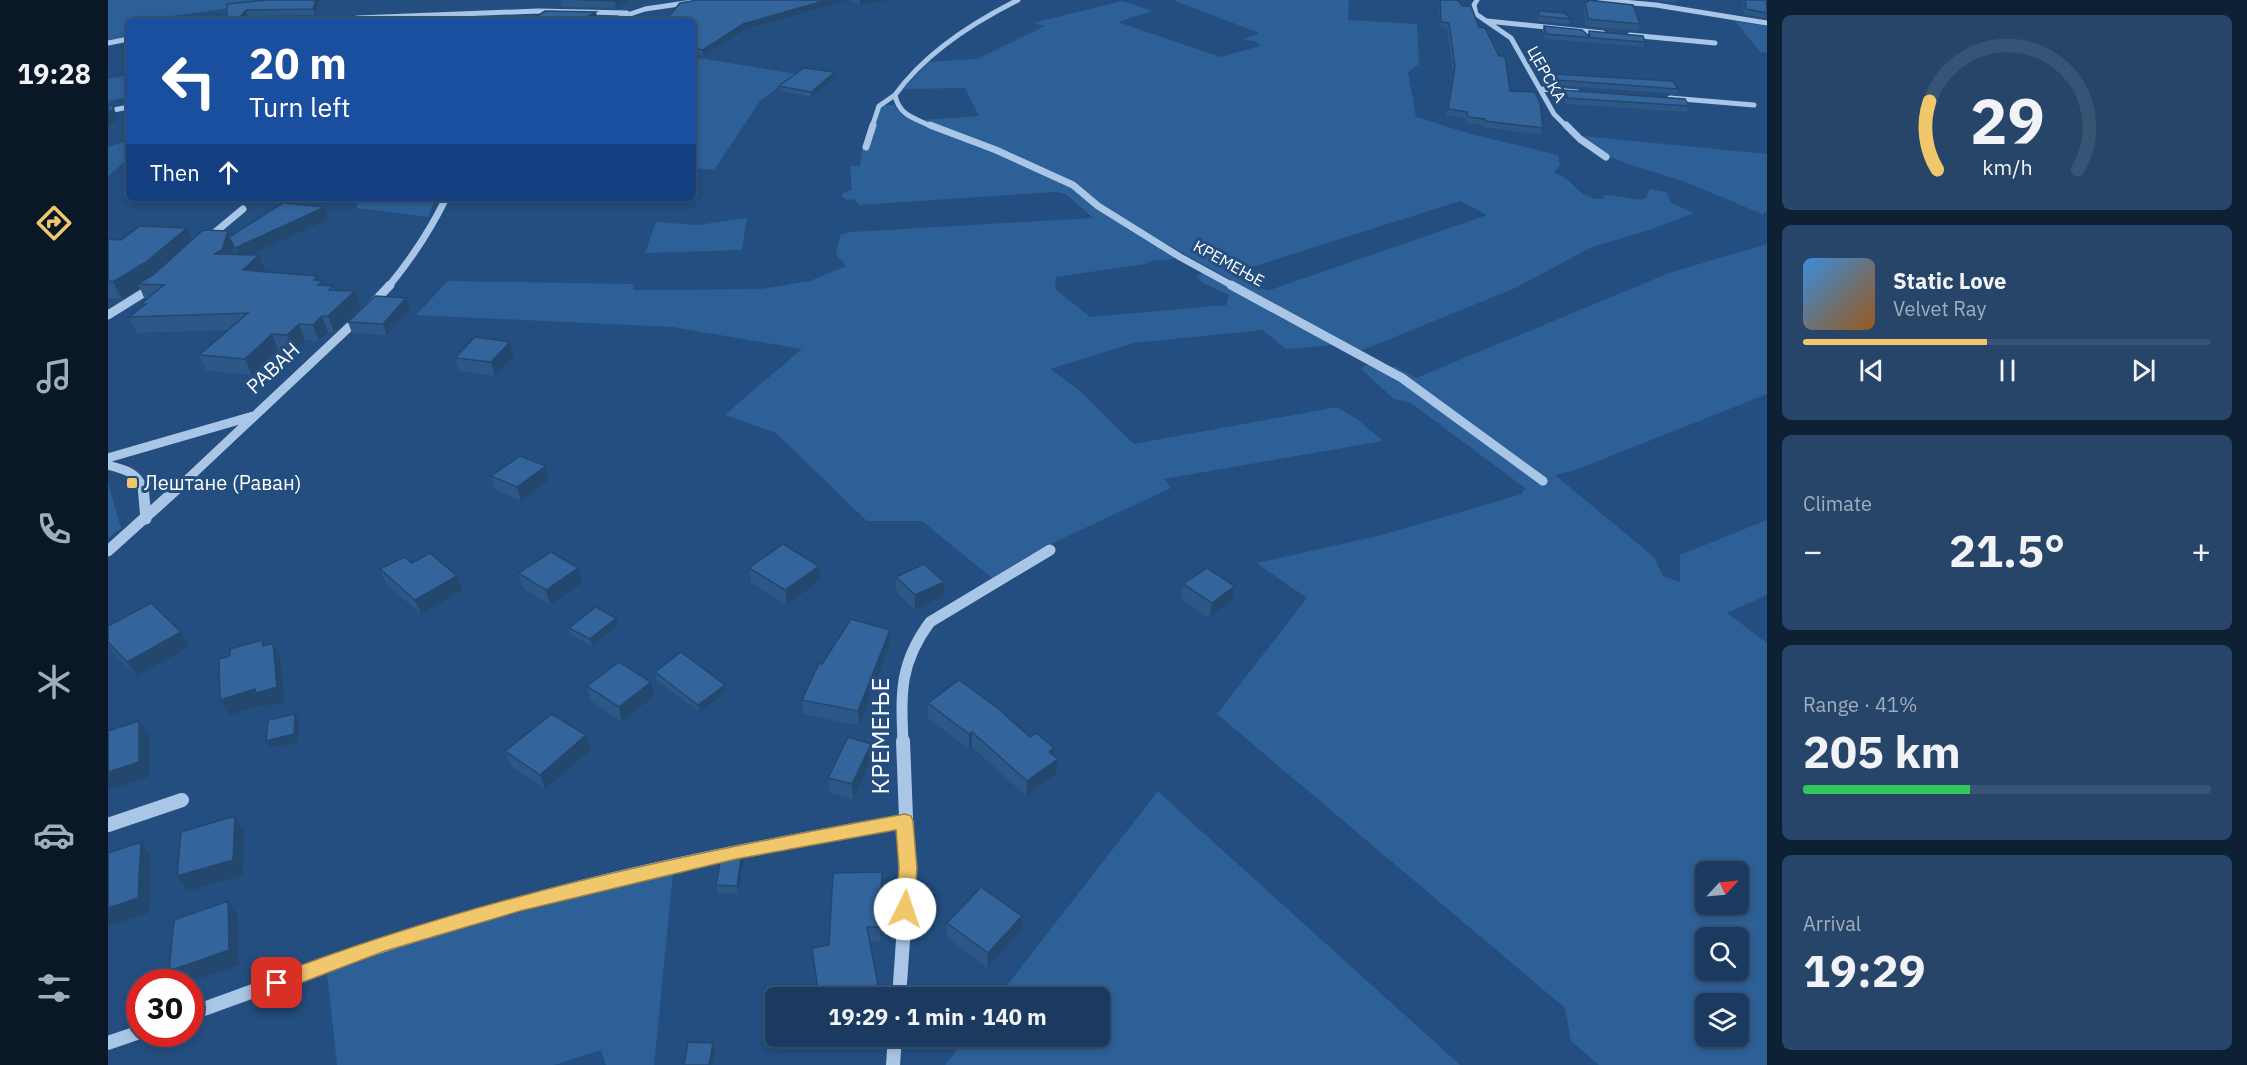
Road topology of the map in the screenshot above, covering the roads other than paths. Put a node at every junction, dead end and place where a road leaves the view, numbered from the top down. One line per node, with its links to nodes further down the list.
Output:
1 (706, 0): 5 (street)
2 (1018, 0): 17 (street)
3 (1477, 0): 8 (street, ЦЕРСКА)
4 (1600, 0): 9 (street)
5 (627, 13): 6 (street); 7 (street)
6 (345, 18)
7 (616, 18)
8 (1487, 21): 10 (street); 15 (street, ЦЕРСКА)
9 (1767, 23)
10 (1612, 33)
11 (1623, 34): 14 (street)
12 (126, 40): 13 (street)
13 (108, 43)
14 (1715, 43)
15 (1541, 90): 16 (street); 23 (street, ЦЕРСКА)
16 (1588, 93)
17 (895, 95): 22 (street); 32 (street, КРЕМЕЊЕ)
18 (1659, 98): 19 (street)
19 (1754, 105)
20 (126, 108): 21 (street)
21 (108, 111)
22 (866, 147)
23 (1606, 157)
24 (444, 201): 29 (street, РАВАН)
25 (243, 208): 26 (street)
26 (202, 245)
27 (162, 280): 28 (street)
28 (108, 315)
29 (253, 416): 30 (street); 33 (street, РАВАН)
30 (108, 458)
31 (108, 465): 33 (street)
32 (1543, 480)
33 (146, 519): 35 (street, РАВАН)
34 (1050, 550): 37 (street, КРЕМЕЊЕ)
35 (108, 551)
36 (182, 800): 38 (street)
37 (905, 821): 39 (street, КРЕМЕЊЕ); 40 (street)
38 (108, 825)
39 (900, 987)
40 (204, 1009)
41 (126, 1037): 42 (street)
42 (108, 1043)
43 (894, 1047): 44 (street)
44 (893, 1065)

